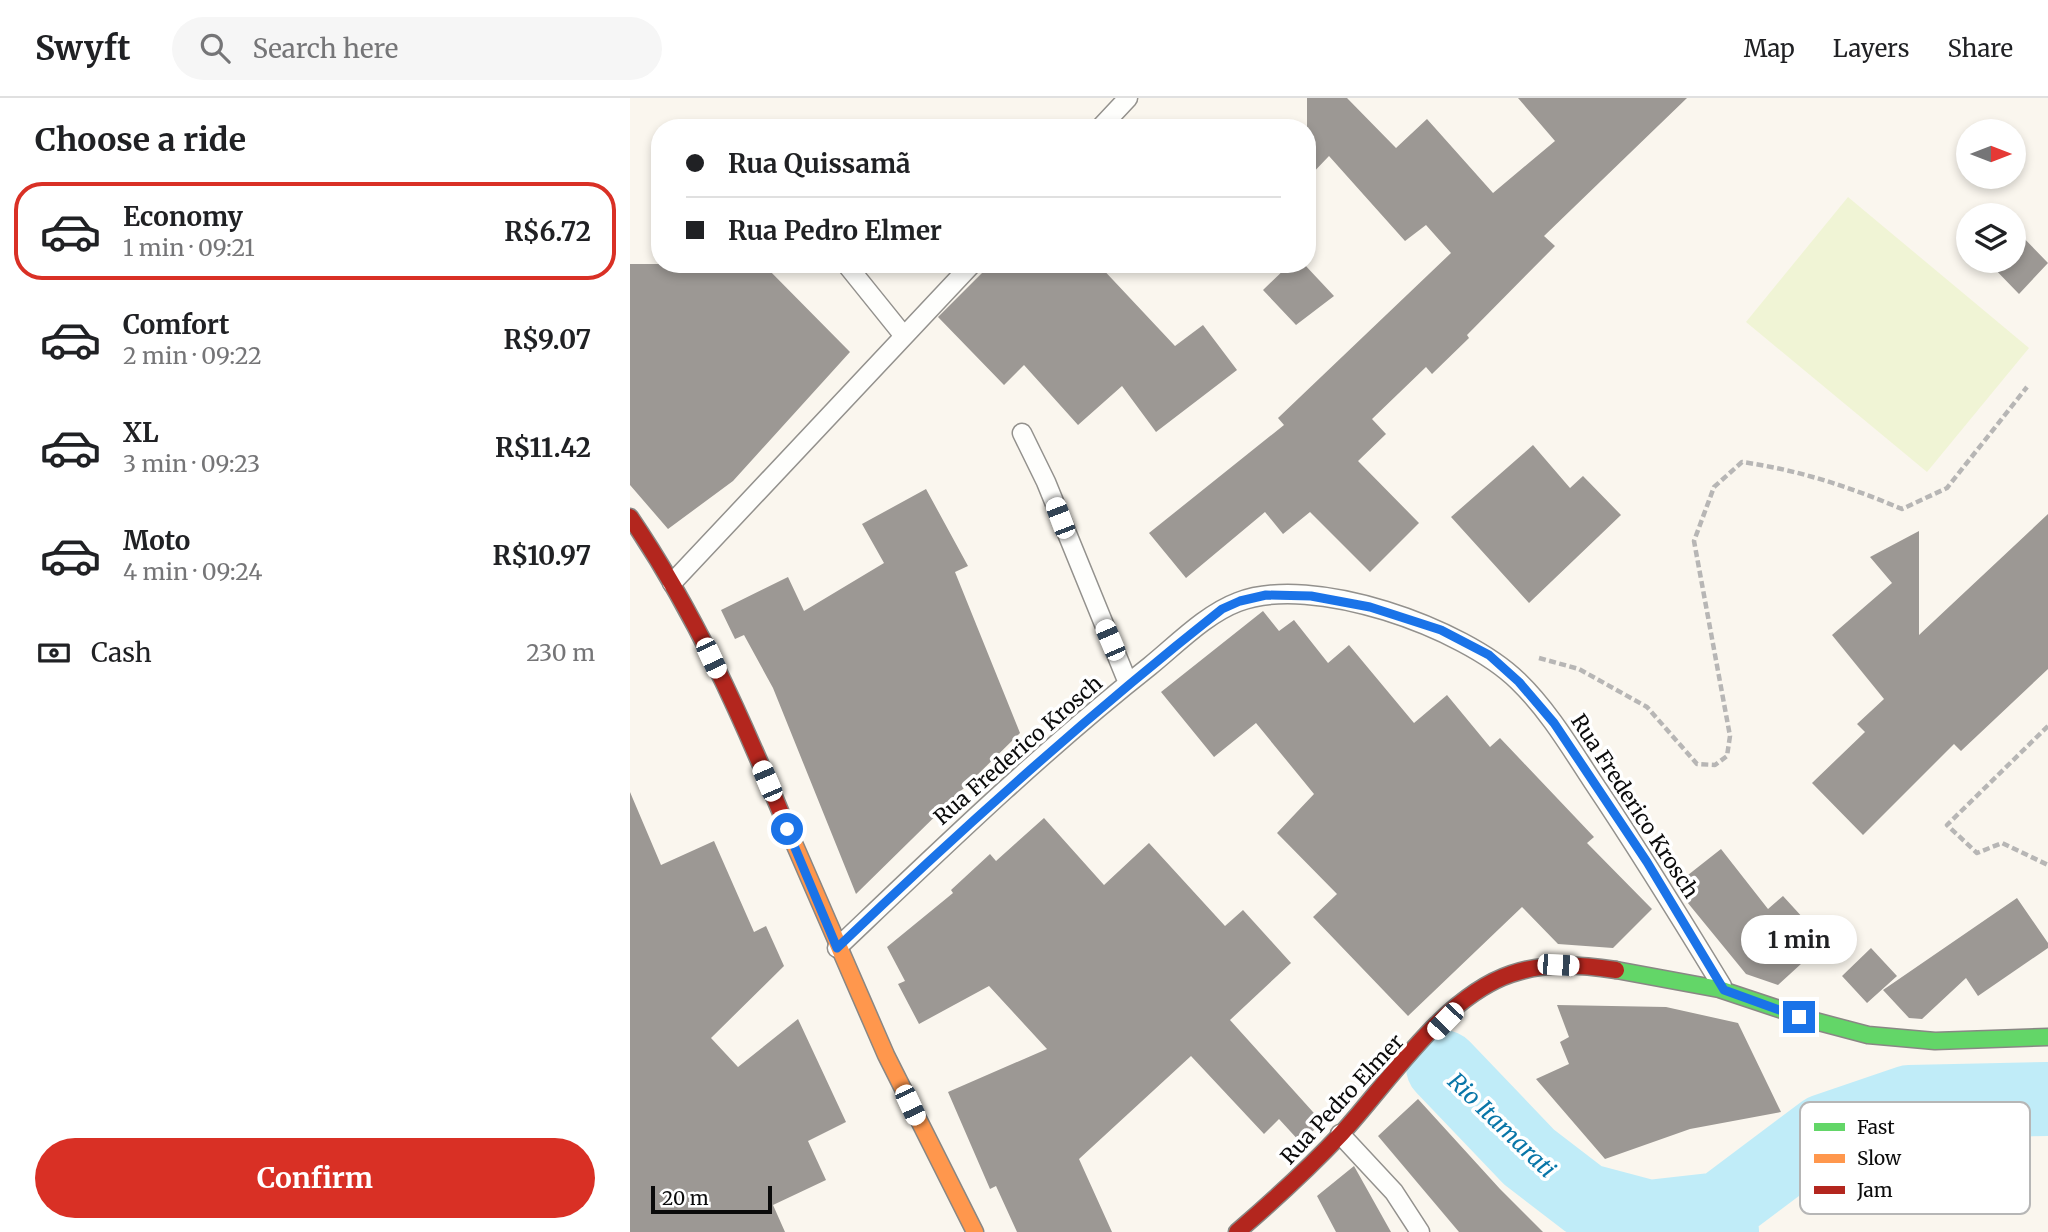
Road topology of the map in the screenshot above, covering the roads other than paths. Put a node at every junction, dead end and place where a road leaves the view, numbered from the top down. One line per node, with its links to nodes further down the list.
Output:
1 (1128, 98): 2 (lane)
2 (1108, 119)
3 (853, 273): 5 (lane)
4 (964, 273): 5 (lane)
5 (904, 336): 8 (lane)
6 (1023, 433): 9 (lane)
7 (630, 517): 8 (street)
8 (672, 583): 10 (street)
9 (1128, 683): 10 (lane, Rua Frederico Krosch); 11 (lane, Rua Frederico Krosch)
10 (837, 948): 14 (street)
11 (1724, 990): 12 (street, Rua Pedro Elmer); 13 (street, Rua Pedro Elmer)
12 (2048, 1037)
13 (1340, 1134): 15 (street, Rua Pedro Elmer); 16 (lane)
14 (975, 1232)
15 (1237, 1232)
16 (1420, 1232)

